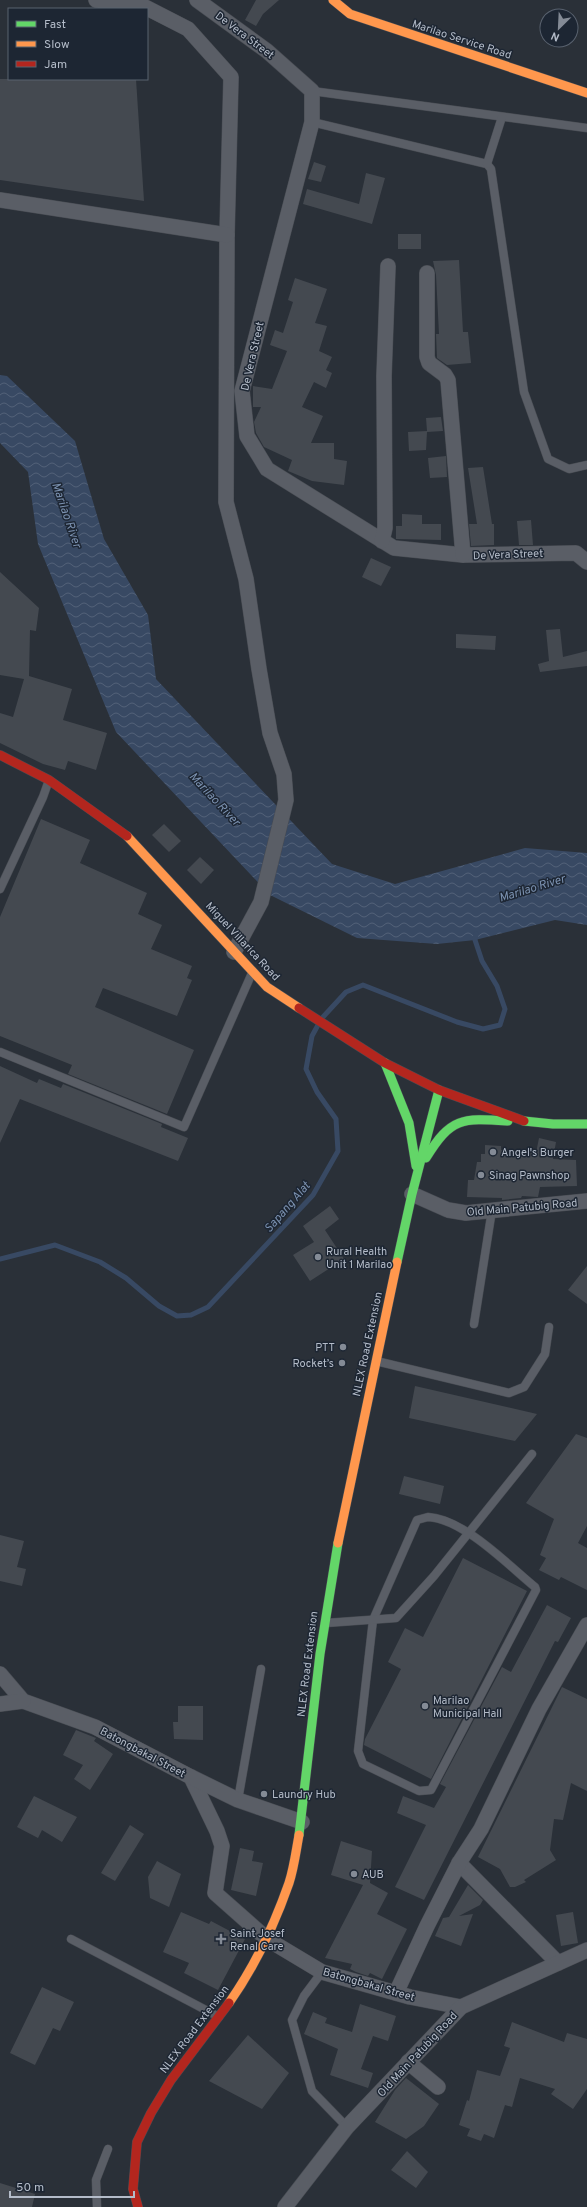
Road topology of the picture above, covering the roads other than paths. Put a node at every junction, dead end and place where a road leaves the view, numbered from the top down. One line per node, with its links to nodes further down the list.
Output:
1 (96, 0): 4 (street)
2 (197, 0): 6 (street, De Vera Street)
3 (333, 0): 7 (main road, Marilao Service Road)
4 (147, 8)
5 (148, 9): 13 (street)
6 (312, 91): 8 (lane); 9 (street, De Vera Street)
7 (587, 93)
8 (502, 117): 10 (lane); 11 (lane)
9 (312, 122): 11 (lane); 17 (street, De Vera Street)
10 (587, 128)
11 (487, 164): 16 (lane)
12 (0, 200): 13 (street)
13 (227, 235): 23 (street)
14 (388, 266): 17 (street)
15 (428, 273): 18 (street)
16 (587, 465)
17 (382, 541): 18 (street, De Vera Street)
18 (463, 555): 19 (street, De Vera Street)
19 (587, 562)
20 (0, 754): 21 (main road, Miguel Villarica Road)
21 (49, 780): 22 (lane); 23 (main road, Miguel Villarica Road)
22 (0, 889)
23 (234, 952): 24 (main road, Miguel Villarica Road)
24 (253, 972): 25 (lane); 26 (main road, Miguel Villarica Road)
25 (0, 1052)
26 (385, 1063): 27 (main road, Miguel Villarica Road); 30 (main road)
27 (439, 1090): 28 (main road, Miguel Villarica Road); 30 (main road, NLEX Road Extension)
28 (524, 1121): 29 (main road, Miguel Villarica Road); 30 (main road)
29 (587, 1124)
30 (416, 1176): 31 (main road, NLEX Road Extension)
31 (412, 1194): 33 (street, Old Main Patubig Road); 36 (main road, NLEX Road Extension)
32 (587, 1201): 33 (street, Old Main Patubig Road)
33 (492, 1210): 34 (lane)
34 (474, 1324)
35 (549, 1327): 36 (lane)
36 (375, 1361): 40 (main road, NLEX Road Extension)
37 (532, 1454): 38 (lane)
38 (468, 1533): 39 (lane); 39 (lane); 39 (lane)
39 (373, 1620): 40 (lane)
40 (324, 1623): 48 (main road, NLEX Road Extension)
41 (587, 1625): 49 (street)
42 (261, 1669): 47 (lane)
43 (0, 1674): 44 (street, Batongbakal Street)
44 (23, 1701): 45 (street); 46 (street, Batongbakal Street)
45 (0, 1704)
46 (191, 1777): 47 (street); 51 (street, Batongbakal Street)
47 (238, 1800): 48 (street)
48 (302, 1822): 51 (main road, NLEX Road Extension)
49 (459, 1863): 53 (street); 55 (street)
50 (71, 1939): 57 (lane)
51 (267, 1939): 54 (street, Batongbakal Street); 57 (main road, NLEX Road Extension)
52 (587, 1950): 53 (street, Old Main Patubig Road)
53 (558, 1963): 56 (street, Old Main Patubig Road)
54 (322, 1972): 55 (street, Batongbakal Street); 60 (lane)
55 (396, 1993): 56 (street, Batongbakal Street)
56 (461, 2007): 58 (street, Old Main Patubig Road)
57 (219, 2017): 63 (main road, NLEX Road Extension)
58 (408, 2062): 59 (street); 60 (street, Old Main Patubig Road)
59 (438, 2087)
60 (347, 2127): 64 (street, Old Main Patubig Road)
61 (108, 2149): 62 (lane)
62 (97, 2207)
63 (138, 2207)
64 (285, 2207)

